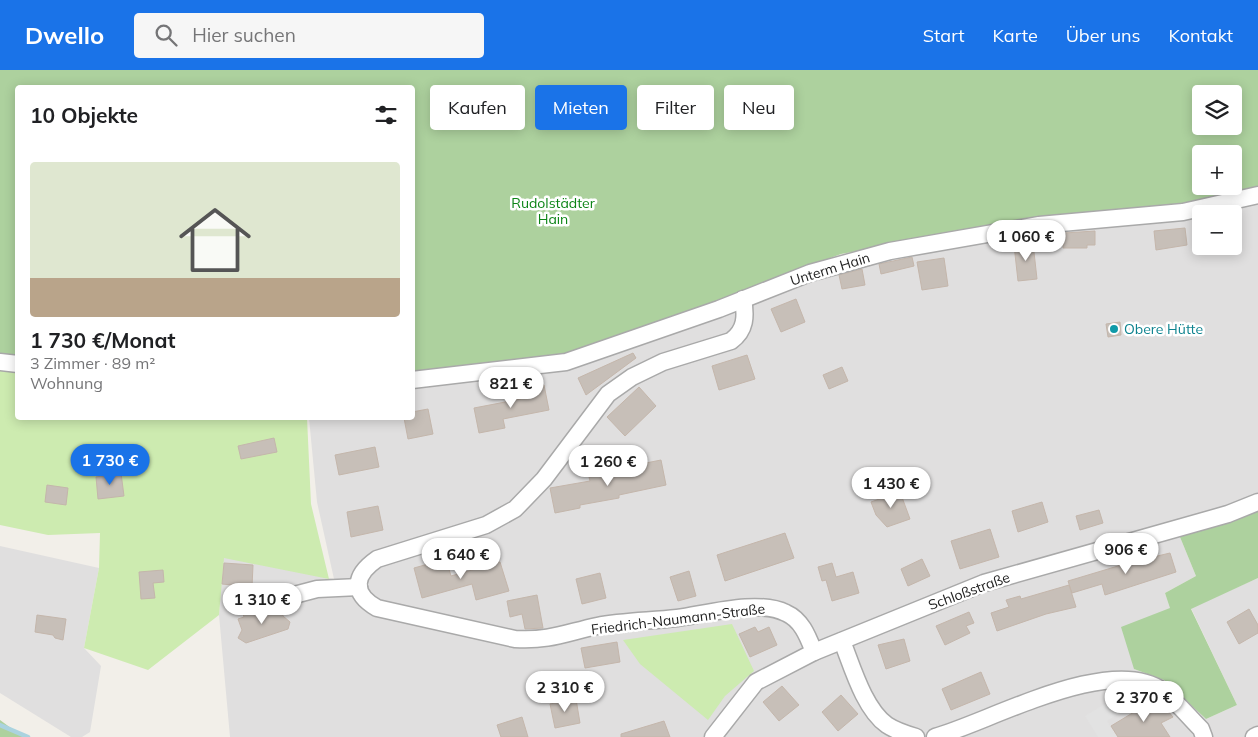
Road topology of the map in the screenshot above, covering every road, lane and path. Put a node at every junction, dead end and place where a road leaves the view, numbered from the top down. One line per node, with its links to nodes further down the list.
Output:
1 (1258, 195): 2 (street, Unterm Hain)
2 (744, 299): 5 (street, Unterm Hain); 7 (street)
3 (0, 362): 4 (street)
4 (15, 364)
5 (415, 380)
6 (1258, 502): 9 (street, Schloßstraße)
7 (359, 587): 8 (street); 10 (street, Friedrich-Naumann-Straße)
8 (260, 604)
9 (842, 641): 10 (street, Schloßstraße); 13 (street)
10 (814, 652): 12 (street, Schloßstraße)
11 (1258, 735): 16 (street)
12 (713, 737)
13 (916, 737)
14 (935, 737): 15 (street)
15 (1204, 737)
16 (1254, 737)

